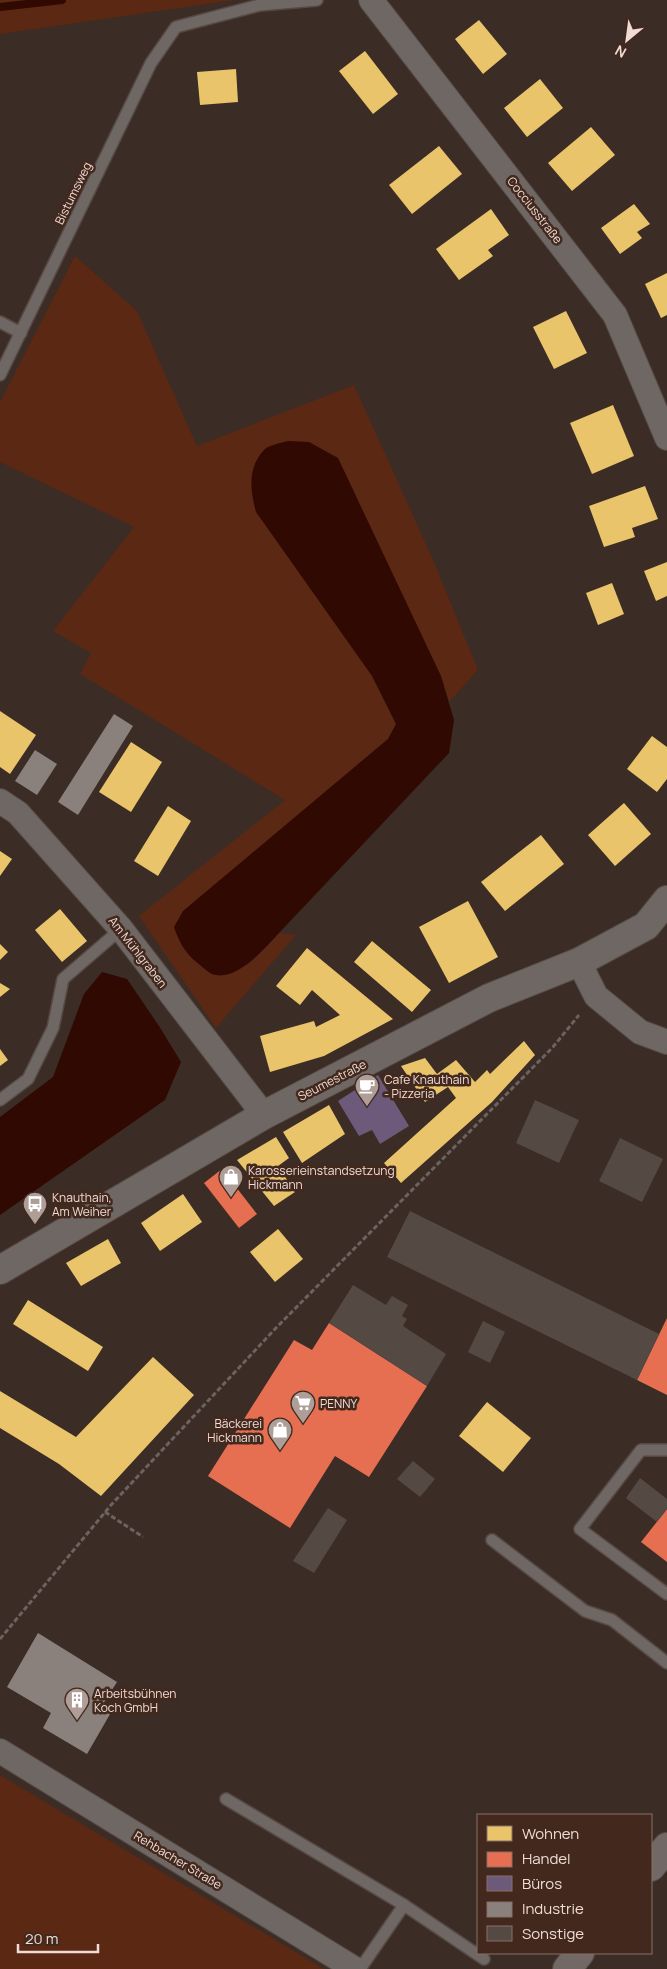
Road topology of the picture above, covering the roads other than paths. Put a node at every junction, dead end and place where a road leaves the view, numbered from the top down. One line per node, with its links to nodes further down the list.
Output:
1 (317, 0): 4 (lane, Bistumsweg)
2 (371, 0): 6 (street, Cocciusstraße)
3 (0, 322): 4 (lane)
4 (21, 333): 5 (lane, Bistumsweg)
5 (0, 375)
6 (667, 438)
7 (0, 801): 9 (street, Am Mühlgraben)
8 (667, 900): 10 (street, Seumestraße)
9 (121, 929): 12 (lane); 13 (street, Am Mühlgraben)
10 (580, 962): 11 (street); 13 (street, Seumestraße)
11 (667, 1042)
12 (0, 1100)
13 (264, 1115): 14 (street, Seumestraße)
14 (0, 1270)
15 (667, 1450): 17 (lane)
16 (492, 1540): 18 (lane)
17 (667, 1594)
18 (667, 1663)
19 (0, 1751): 26 (street, Rehbacher Straße)
20 (226, 1800): 23 (lane)
21 (667, 1847): 22 (main road)
22 (652, 1866)
23 (404, 1905): 25 (lane); 27 (lane)
24 (579, 1954): 28 (main road)
25 (484, 1959)
26 (355, 1969)
27 (360, 1969)
28 (567, 1969)

